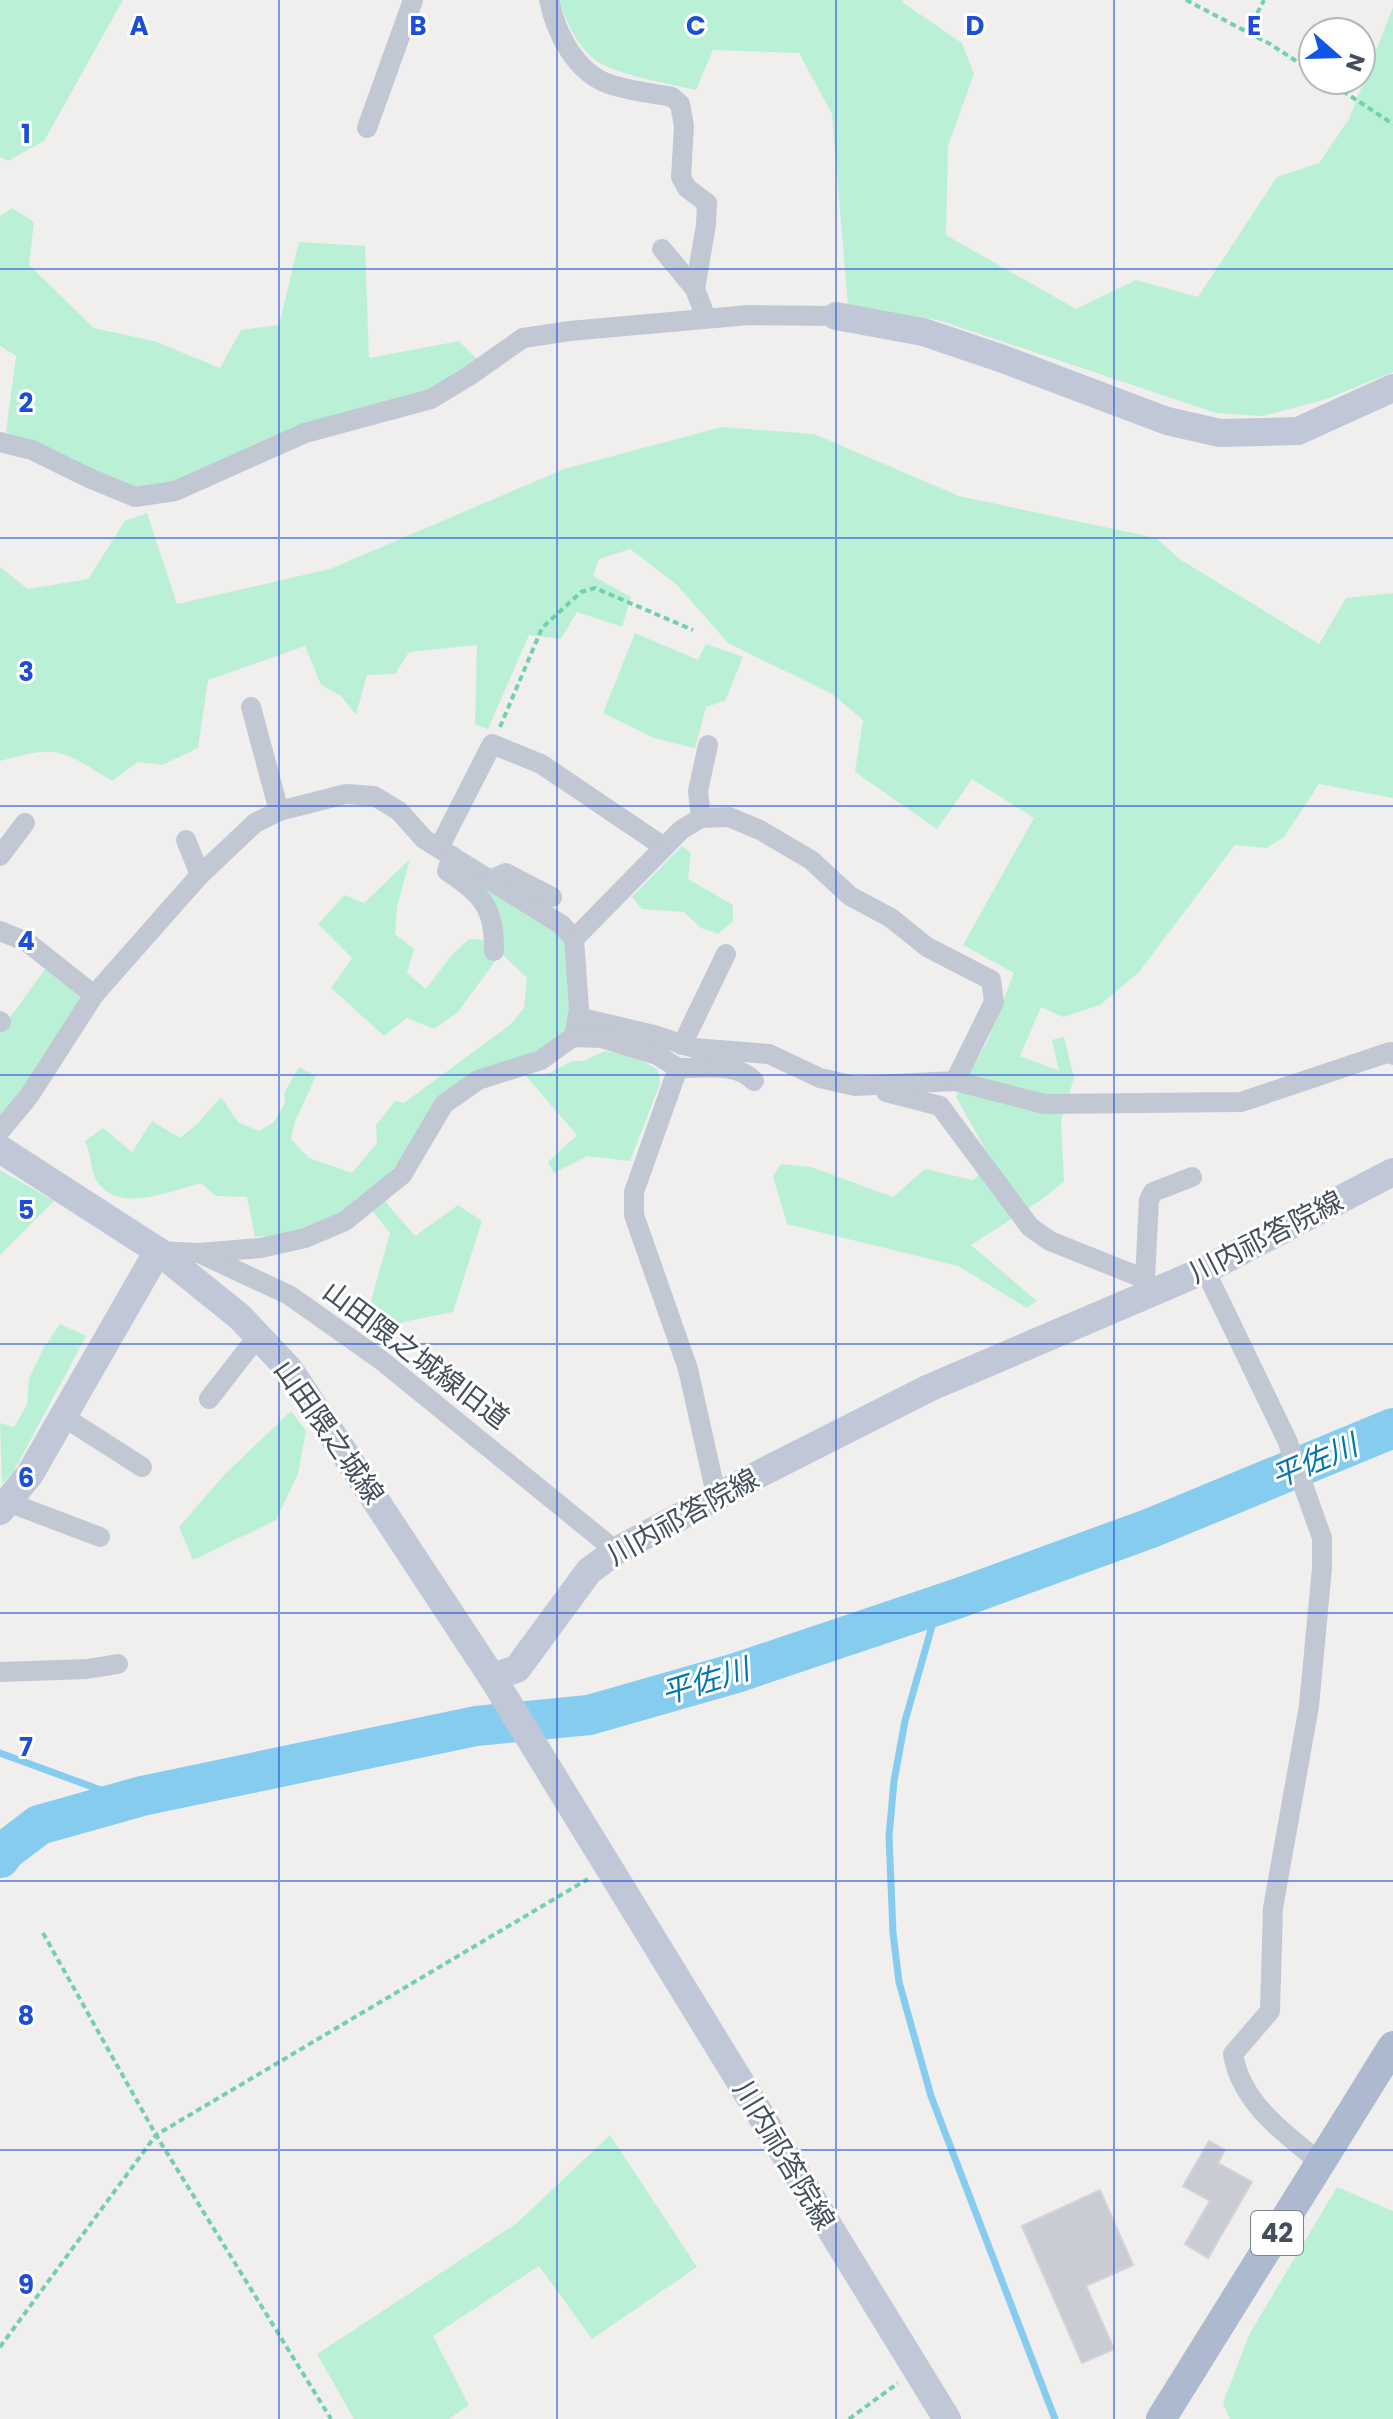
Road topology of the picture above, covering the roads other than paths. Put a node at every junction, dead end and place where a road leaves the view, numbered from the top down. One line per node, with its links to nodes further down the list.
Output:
1 (413, 0): 3 (street)
2 (549, 0): 5 (street)
3 (367, 128)
4 (662, 249): 5 (street)
5 (695, 289): 7 (street)
6 (836, 316): 7 (street); 8 (main road)
7 (706, 318): 9 (street)
8 (1393, 388)
9 (0, 442)
10 (251, 707): 12 (street)
11 (708, 745): 13 (street)
12 (279, 811): 17 (street); 19 (street)
13 (701, 818): 16 (street); 32 (street)
14 (25, 823): 18 (street)
15 (186, 840): 19 (street)
16 (664, 847): 17 (street); 23 (street)
17 (446, 852): 20 (street); 24 (street)
18 (0, 856)
19 (200, 875): 26 (street)
20 (490, 880): 21 (street); 23 (street)
21 (552, 897)
22 (0, 931): 26 (street)
23 (574, 939): 27 (street)
24 (494, 951)
25 (726, 954): 28 (street)
26 (94, 995): 34 (street)
27 (575, 1027): 28 (street); 30 (street); 39 (street)
28 (682, 1045): 33 (street)
29 (1393, 1055): 32 (street)
30 (678, 1068): 31 (street); 46 (street)
31 (754, 1081)
32 (955, 1081): 33 (street)
33 (855, 1086): 41 (street)
34 (0, 1131)
35 (0, 1149): 38 (main road, 山田隈之城線)
36 (1393, 1172): 40 (main road, 川内祁答院線)
37 (1192, 1177): 41 (street)
38 (158, 1251): 39 (street, 山田隈之城線旧道); 42 (main road, 山田隈之城線); 44 (main road)
39 (199, 1253): 49 (street, 山田隈之城線旧道)
40 (1205, 1270): 41 (main road, 川内祁答院線); 54 (street)
41 (1149, 1285): 46 (main road, 川内祁答院線)
42 (258, 1336): 43 (street); 52 (main road, 山田隈之城線)
43 (209, 1399)
44 (64, 1417): 45 (street); 47 (main road)
45 (142, 1467)
46 (717, 1499): 49 (main road, 川内祁答院線)
47 (4, 1507): 48 (street)
48 (100, 1537)
49 (616, 1551): 52 (main road, 川内祁答院線)
50 (118, 1664): 51 (street)
51 (0, 1672)
52 (499, 1689): 55 (main road, 川内祁答院線)
53 (1393, 2046): 54 (main road, 42)
54 (1321, 2163): 56 (main road, 42)
55 (947, 2419)
56 (1161, 2419)

